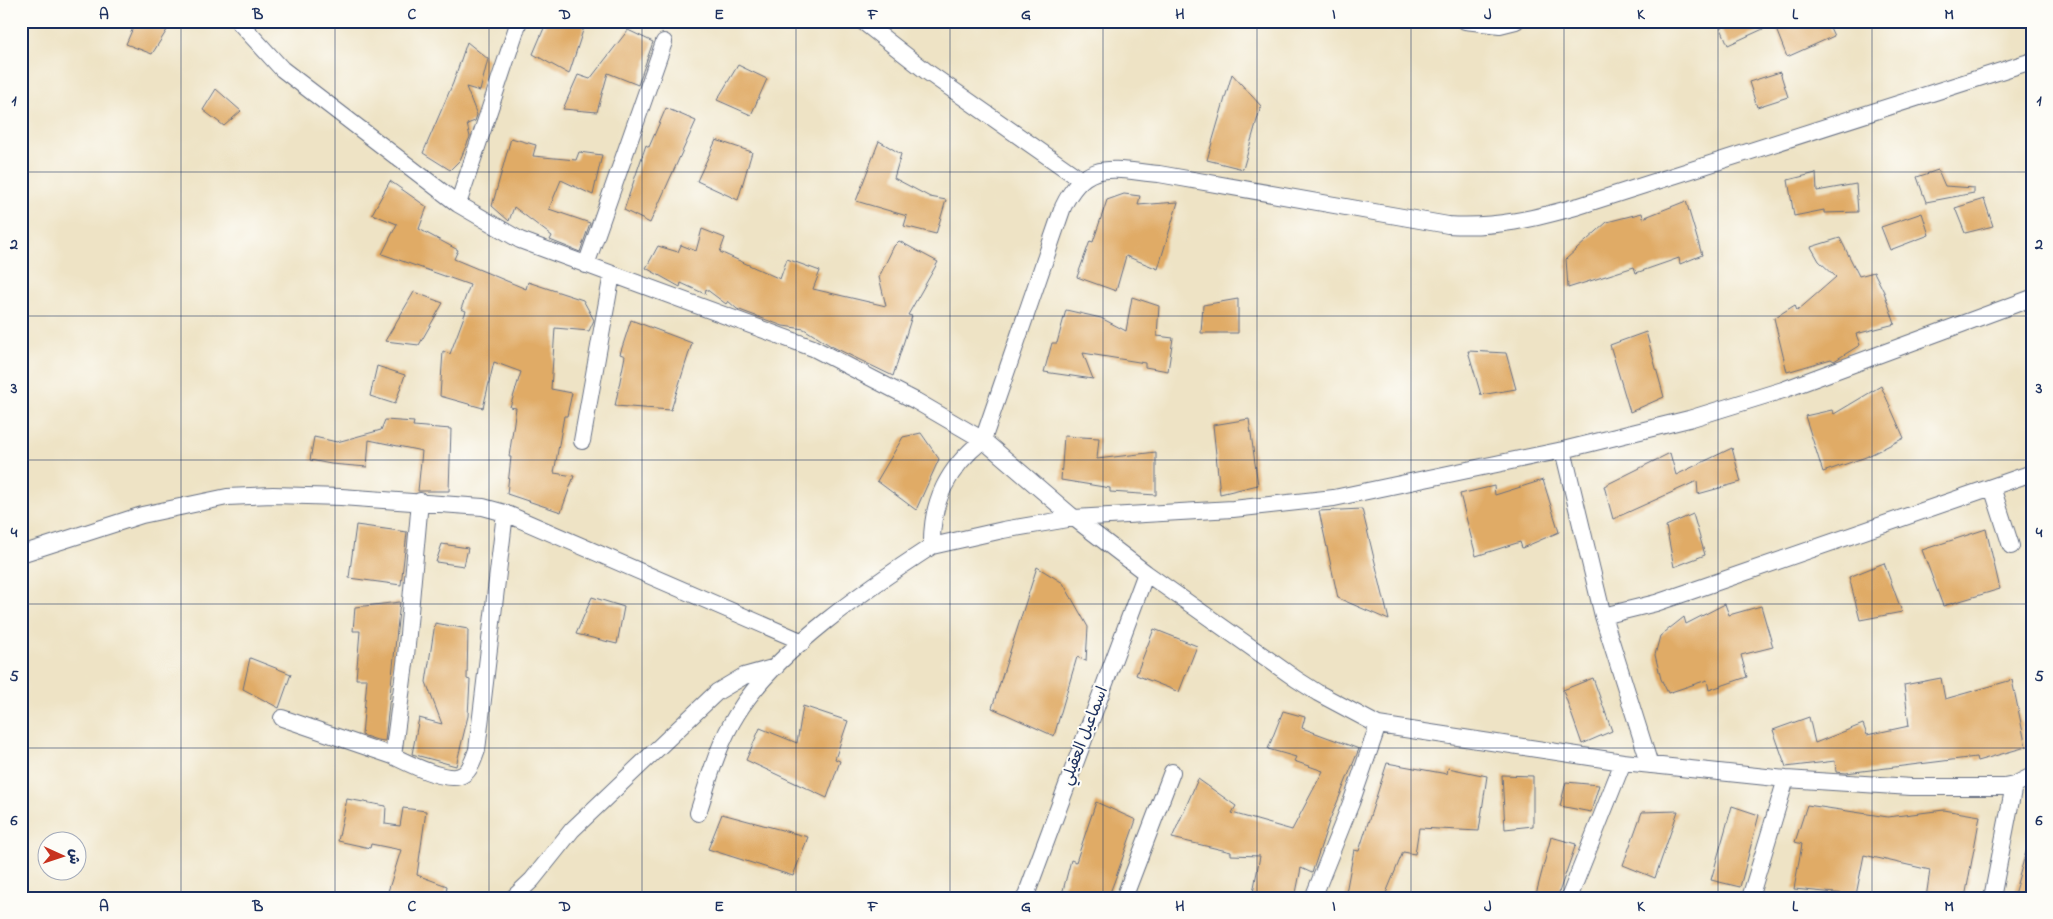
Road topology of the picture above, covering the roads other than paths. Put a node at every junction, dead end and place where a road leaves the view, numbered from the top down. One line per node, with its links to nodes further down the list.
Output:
1 (238, 21): 9 (street)
2 (519, 21): 9 (street)
3 (862, 21): 8 (street)
4 (1464, 21): 5 (street)
5 (1516, 21)
6 (664, 42): 10 (street)
7 (2032, 60): 8 (street)
8 (1080, 179): 14 (street)
9 (458, 204): 10 (street)
10 (586, 265): 11 (street)
11 (612, 274): 13 (street); 14 (street)
12 (2032, 298): 15 (street)
13 (582, 440)
14 (983, 440): 20 (street); 21 (street)
15 (1563, 450): 20 (street); 25 (street)
16 (2032, 472): 17 (street)
17 (1992, 487): 22 (street); 25 (street)
18 (420, 501): 19 (street); 23 (street); 30 (street)
19 (505, 513): 26 (street); 30 (street)
20 (1074, 518): 21 (street); 24 (street)
21 (932, 546): 26 (street)
22 (2011, 546)
23 (21, 554)
24 (1146, 573): 29 (street); 39 (street, اسماعيل العقيلي)
25 (1603, 616): 32 (street)
26 (802, 642): 27 (street)
27 (776, 668): 37 (street); 38 (street)
28 (282, 718): 30 (street)
29 (1378, 726): 31 (street); 41 (street)
30 (393, 756)
31 (1623, 762): 32 (street); 42 (street)
32 (1650, 765): 35 (street)
33 (1172, 772): 40 (street)
34 (2032, 776): 36 (street)
35 (1786, 780): 36 (street); 43 (street)
36 (2014, 785): 44 (street)
37 (698, 813)
38 (513, 898)
39 (1025, 898)
40 (1124, 898)
41 (1313, 898)
42 (1569, 898)
43 (1750, 898)
44 (1992, 898)

